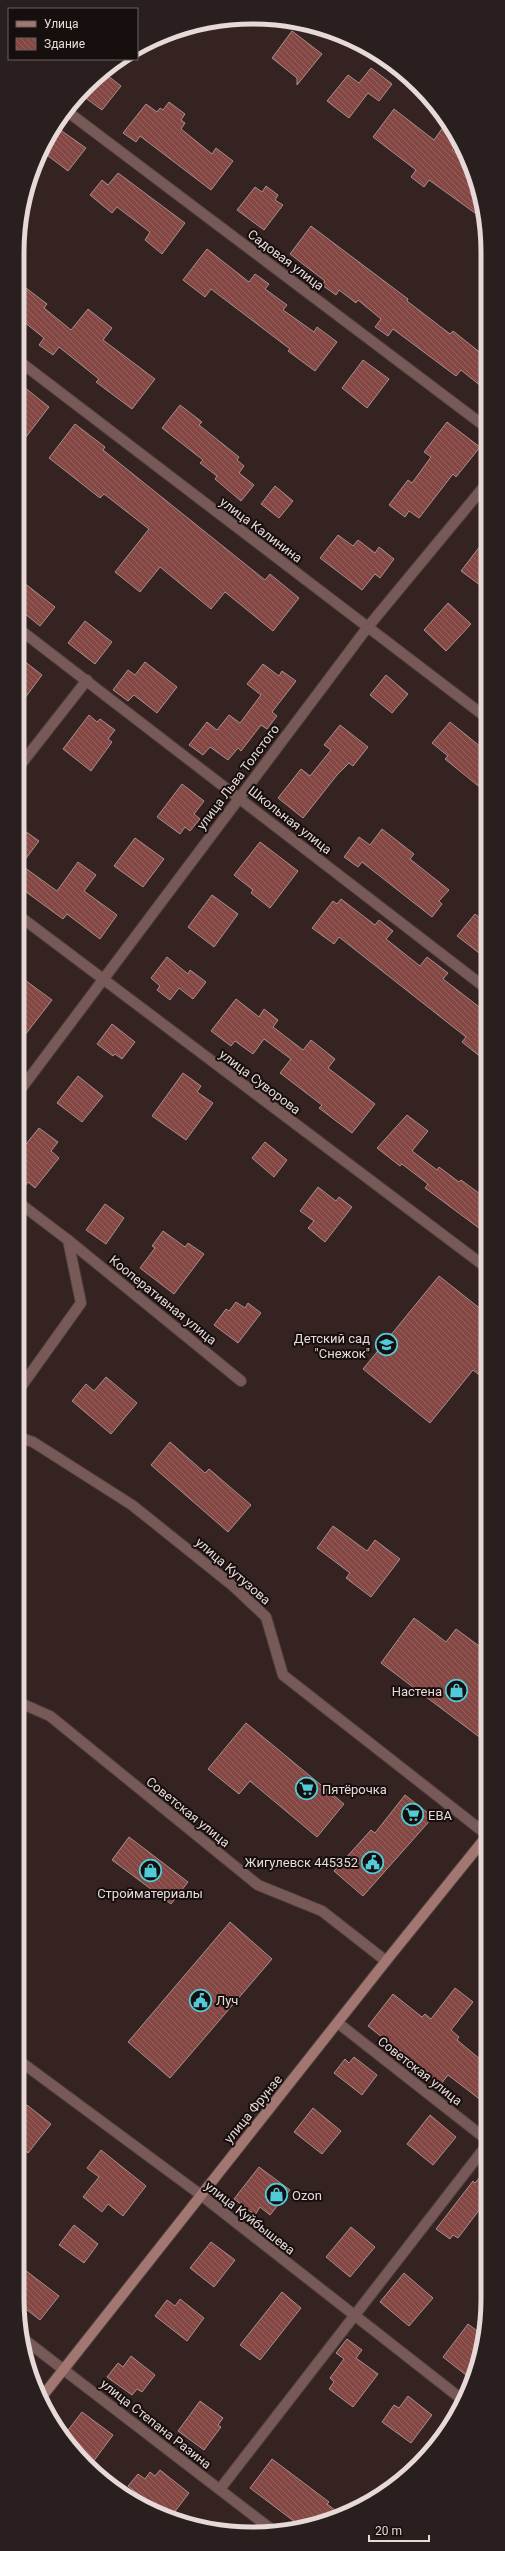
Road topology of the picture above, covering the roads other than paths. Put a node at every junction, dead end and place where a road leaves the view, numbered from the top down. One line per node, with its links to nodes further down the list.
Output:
1 (70, 114): 3 (street, Садовая улица)
2 (24, 365): 5 (street, улица Калинина)
3 (481, 423)
4 (481, 490): 5 (street, улица Льва Толстого)
5 (367, 628): 8 (street, улица Калинина); 10 (street, улица Льва Толстого)
6 (24, 633): 7 (street, Школьная улица)
7 (87, 680): 9 (street); 10 (street, Школьная улица)
8 (481, 714)
9 (24, 760)
10 (239, 797): 12 (street, улица Льва Толстого); 13 (street, Школьная улица)
11 (24, 920): 12 (street, улица Суворова)
12 (103, 980): 14 (street, улица Льва Толстого); 17 (street, улица Суворова)
13 (481, 984)
14 (24, 1085)
15 (24, 1207): 16 (street, Кооперативная улица)
16 (68, 1240): 18 (street, Кооперативная улица); 19 (street)
17 (481, 1264)
18 (241, 1381)
19 (24, 1383)
20 (24, 1439): 22 (street, улица Кутузова)
21 (24, 1705): 24 (street, Советская улица)
22 (481, 1830)
23 (481, 1844): 24 (street, улица Фрунзе)
24 (386, 1961): 25 (street, улица Фрунзе)
25 (338, 2023): 27 (street, Советская улица); 29 (street, улица Фрунзе)
26 (24, 2064): 29 (street, улица Куйбышева)
27 (481, 2135)
28 (481, 2152): 30 (street)
29 (201, 2195): 30 (street, улица Куйбышева); 32 (street, улица Фрунзе)
30 (354, 2315): 34 (street, улица Куйбышева); 35 (street)
31 (28, 2342): 32 (street, улица Степана Разина)
32 (64, 2369): 33 (street, улица Фрунзе); 35 (street, улица Степана Разина)
33 (45, 2393)
34 (459, 2397)
35 (220, 2489): 36 (street, улица Степана Разина)
36 (268, 2527)

